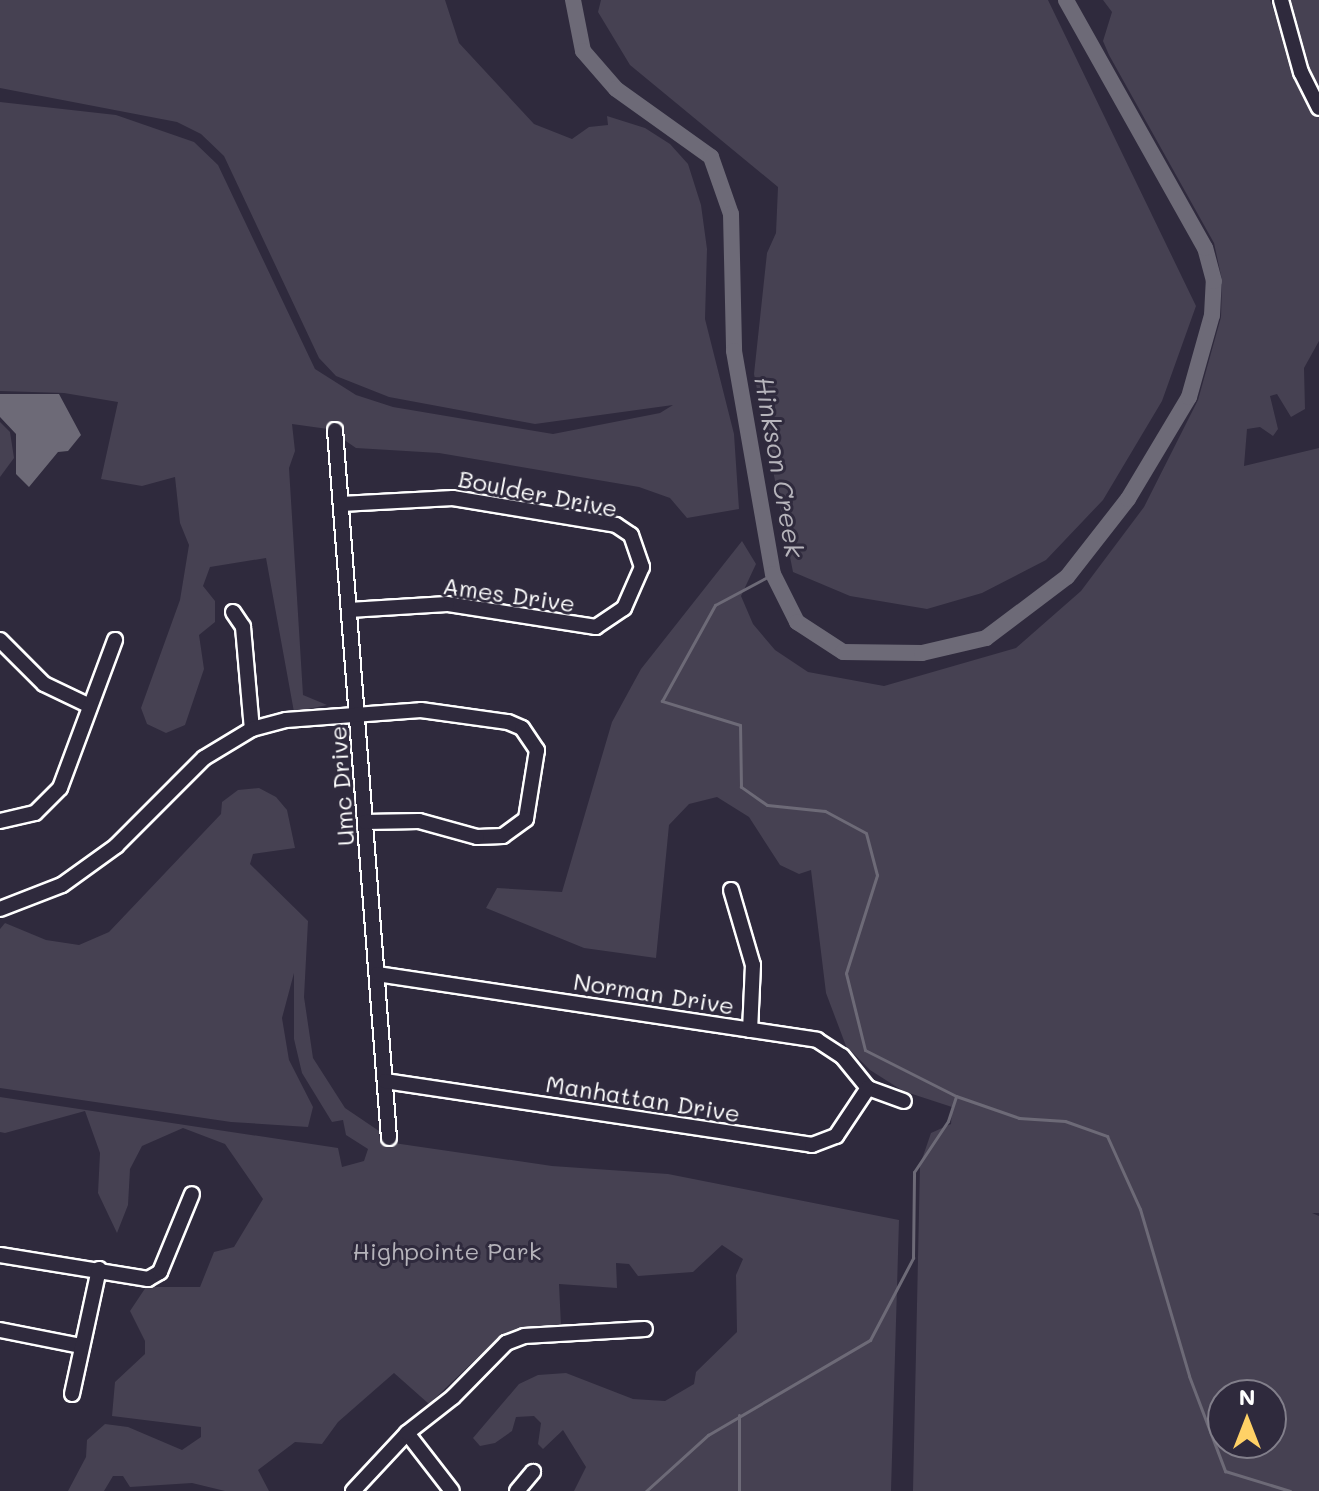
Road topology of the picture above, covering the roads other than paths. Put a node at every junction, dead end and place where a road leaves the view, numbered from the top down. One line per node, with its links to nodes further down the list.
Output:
1 (1281, 0): 2 (street)
2 (1319, 108)
3 (335, 430): 4 (street, Umc Drive)
4 (341, 504): 5 (street, Boulder Drive); 6 (street, Umc Drive)
5 (640, 580): 6 (street, Ames Drive)
6 (349, 610): 11 (street, Umc Drive)
7 (233, 612): 12 (street)
8 (0, 640): 10 (street)
9 (115, 640): 10 (street)
10 (90, 706): 13 (street)
11 (358, 715): 12 (street); 14 (street, Umc Drive); 14 (street)
12 (252, 729): 16 (street)
13 (0, 821)
14 (365, 822): 17 (street, Umc Drive)
15 (731, 890): 18 (street)
16 (0, 909)
17 (377, 974): 18 (street, Norman Drive); 19 (street, Umc Drive)
18 (750, 1030): 20 (street, Norman Drive)
19 (385, 1081): 20 (street, Manhattan Drive); 22 (street, Umc Drive)
20 (868, 1088): 21 (street, Norman Drive)
21 (904, 1101)
22 (389, 1138)
23 (192, 1194): 25 (street)
24 (0, 1255): 25 (street)
25 (99, 1269): 28 (street)
26 (645, 1329): 30 (street)
27 (0, 1330): 28 (street)
28 (81, 1346): 29 (street)
29 (72, 1394)
30 (407, 1433): 32 (street); 33 (street)
31 (533, 1472): 34 (street)
32 (353, 1491)
33 (452, 1491)
34 (517, 1491)

